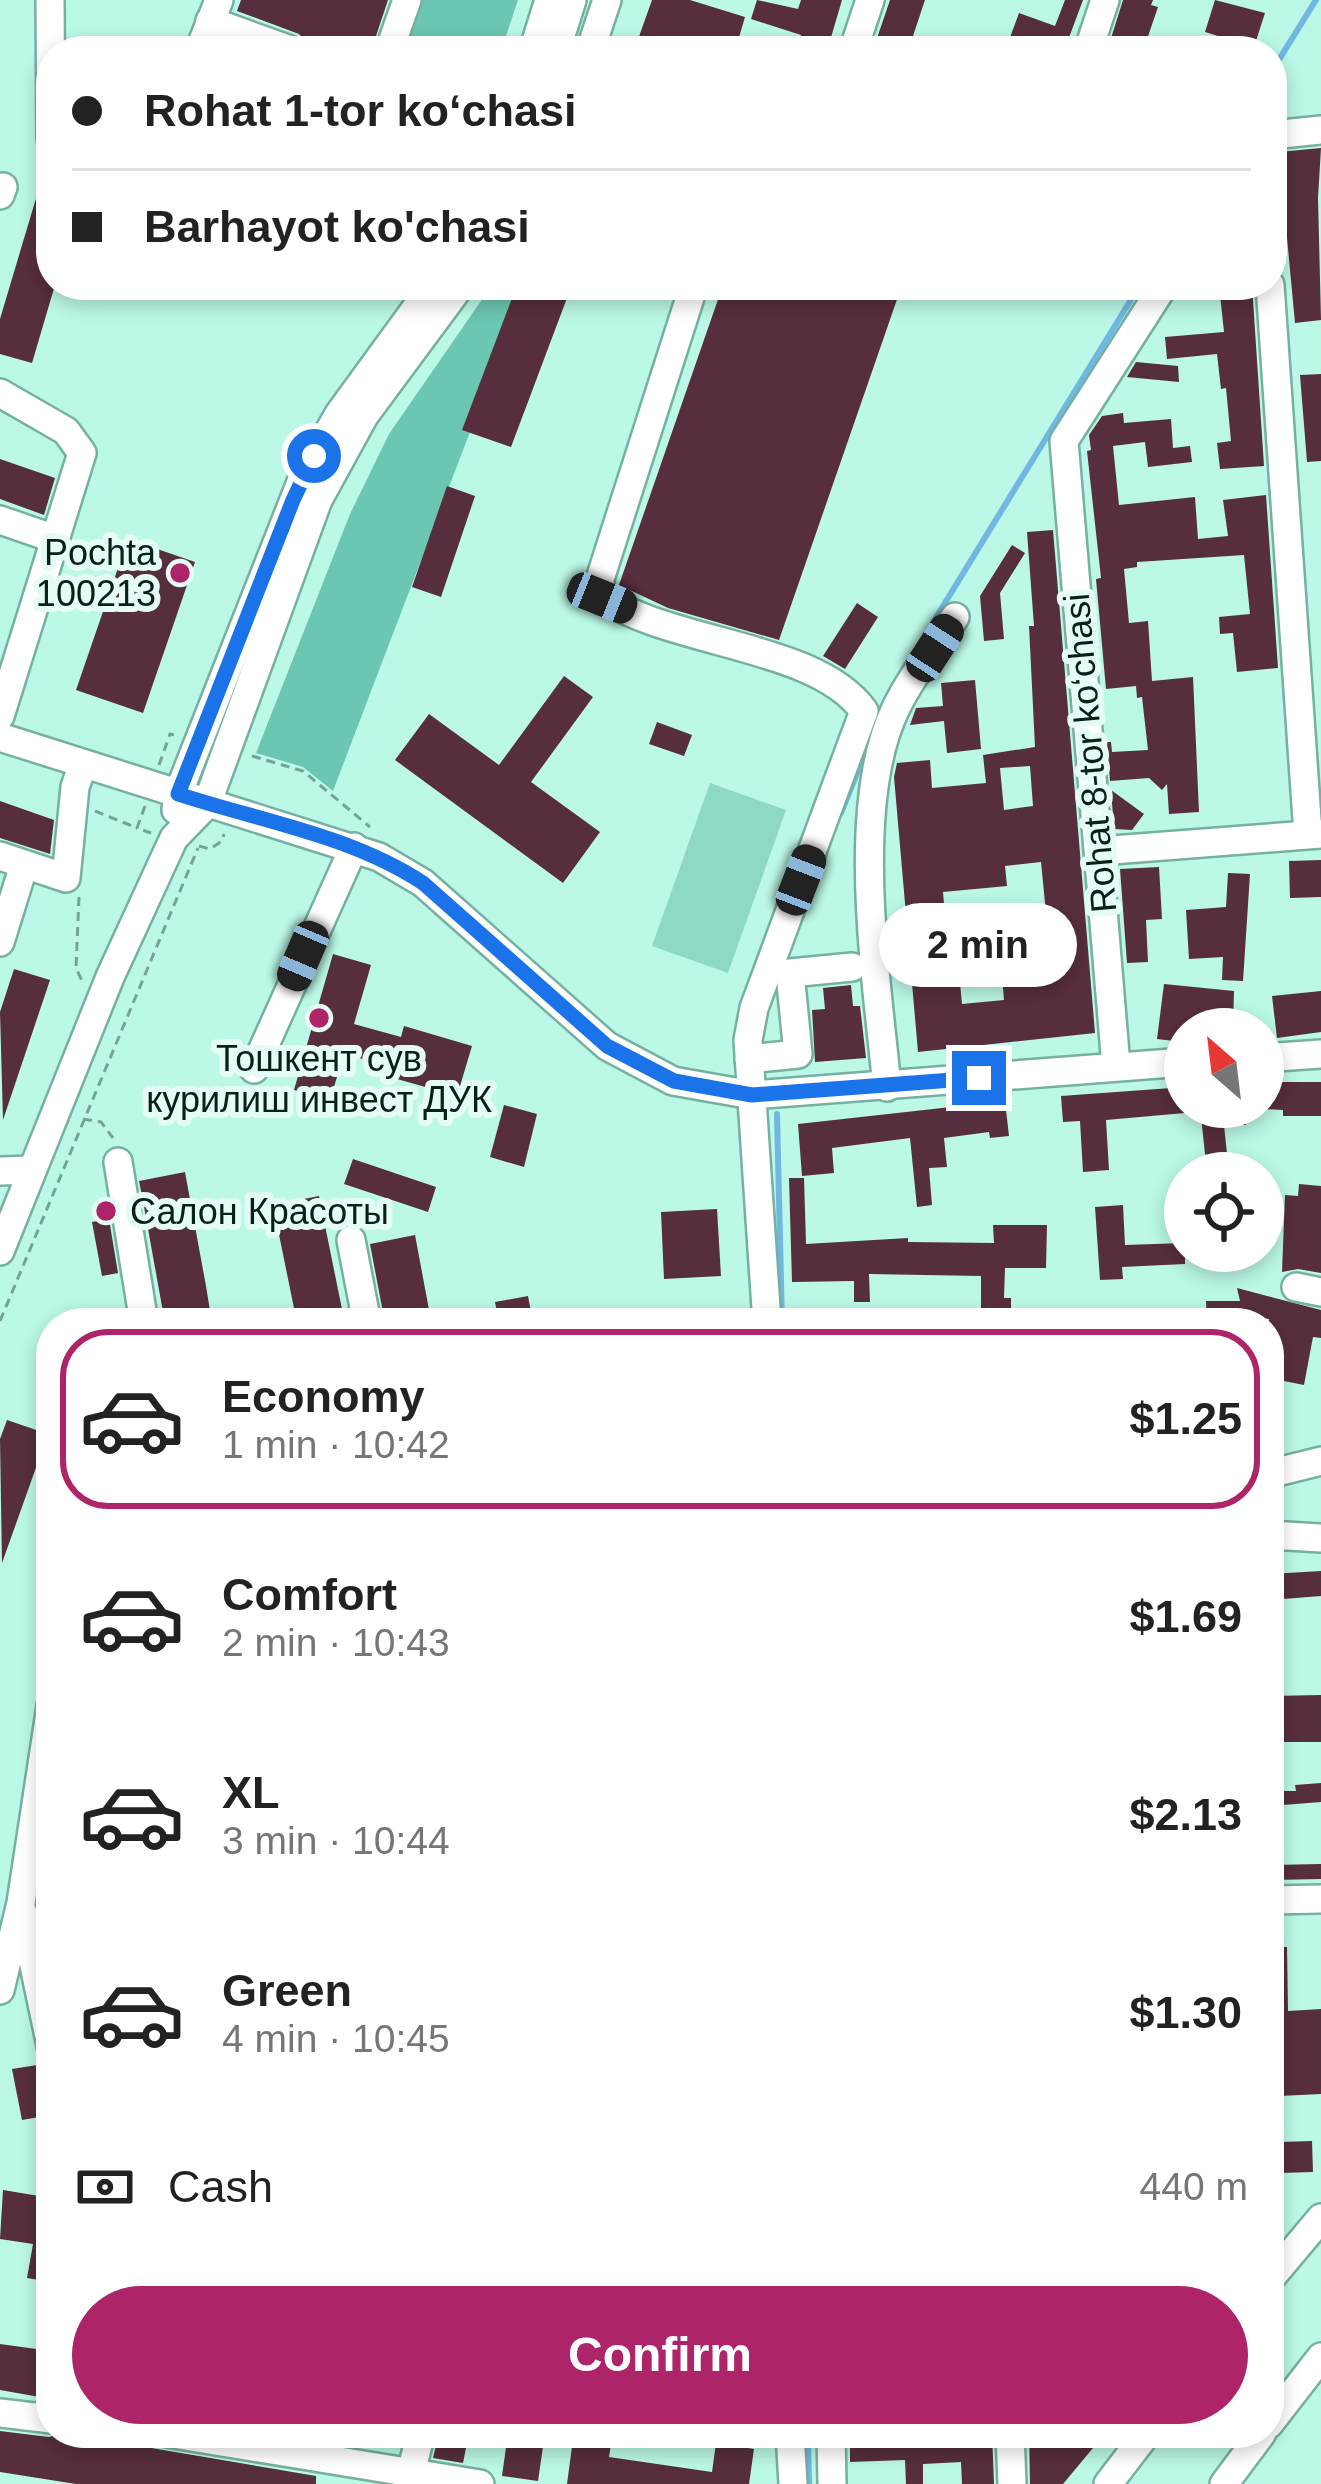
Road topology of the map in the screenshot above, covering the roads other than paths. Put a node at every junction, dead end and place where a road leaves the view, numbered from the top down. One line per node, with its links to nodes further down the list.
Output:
1 (50, 0): 9 (street)
2 (407, 0): 11 (street)
3 (549, 0): 12 (street)
4 (572, 0): 13 (street)
5 (607, 0): 14 (street)
6 (870, 0): 15 (street)
7 (1105, 0): 16 (street)
8 (215, 10): 10 (street)
9 (50, 36)
10 (264, 36)
11 (394, 36)
12 (538, 36)
13 (561, 36)
14 (595, 36)
15 (858, 36)
16 (1093, 36)
17 (1321, 130): 18 (street)
18 (1287, 133)
19 (423, 300): 35 (street)
20 (449, 300): 36 (street)
21 (689, 300): 47 (street)
22 (1154, 300): 40 (street, Rohat 8-tor ko‘chasi)
23 (1271, 300): 37 (street)
24 (0, 393): 26 (street)
25 (0, 413): 26 (street)
26 (71, 439): 28 (street)
27 (0, 520): 28 (street)
28 (56, 539): 30 (street)
29 (0, 604): 30 (street)
30 (29, 614): 32 (street)
31 (955, 617): 51 (street)
32 (0, 716)
33 (0, 736): 34 (street)
34 (82, 764): 35 (street); 41 (street)
35 (178, 794): 36 (street); 39 (street)
36 (207, 804): 38 (street); 39 (street)
37 (1315, 834): 40 (street)
38 (363, 838): 50 (street); 52 (street)
39 (181, 841): 54 (street)
40 (1099, 850): 49 (street, Rohat 8-tor ko‘chasi)
41 (12, 860): 42 (street)
42 (6, 904): 43 (street)
43 (0, 942)
44 (852, 967): 47 (street)
45 (1321, 1054): 46 (street)
46 (1284, 1057)
47 (749, 1059): 52 (street)
48 (1164, 1063): 49 (street)
49 (1116, 1066): 51 (street)
50 (254, 1069)
51 (887, 1087): 52 (street)
52 (752, 1095): 60 (street)
53 (118, 1162): 58 (street)
54 (31, 1170): 55 (street); 57 (street)
55 (0, 1171)
56 (351, 1240): 59 (street)
57 (0, 1250)
58 (142, 1308)
59 (364, 1308)
60 (766, 1308)
61 (1321, 1461): 62 (street)
62 (1284, 1470)
63 (1284, 1535): 64 (street)
64 (1321, 1538)
65 (36, 1780): 66 (street)
66 (15, 1884): 69 (street); 70 (street)
67 (1321, 1899): 68 (street)
68 (1284, 1900)
69 (36, 1978)
70 (0, 1986)
71 (1321, 2218): 72 (street)
72 (1284, 2262)
73 (1321, 2356): 75 (street)
74 (1284, 2384): 75 (street)
75 (1294, 2391): 76 (street)
76 (1284, 2404)
77 (0, 2413): 78 (street)
78 (36, 2417)
79 (338, 2448): 86 (street)
80 (417, 2448): 86 (street)
81 (791, 2448): 88 (street)
82 (831, 2448): 89 (street)
83 (1011, 2448): 90 (street)
84 (1136, 2448): 91 (street)
85 (1251, 2448): 92 (street)
86 (409, 2478): 87 (street)
87 (480, 2484)
88 (793, 2484)
89 (832, 2484)
90 (1012, 2484)
91 (1108, 2484)
92 (1224, 2484)

